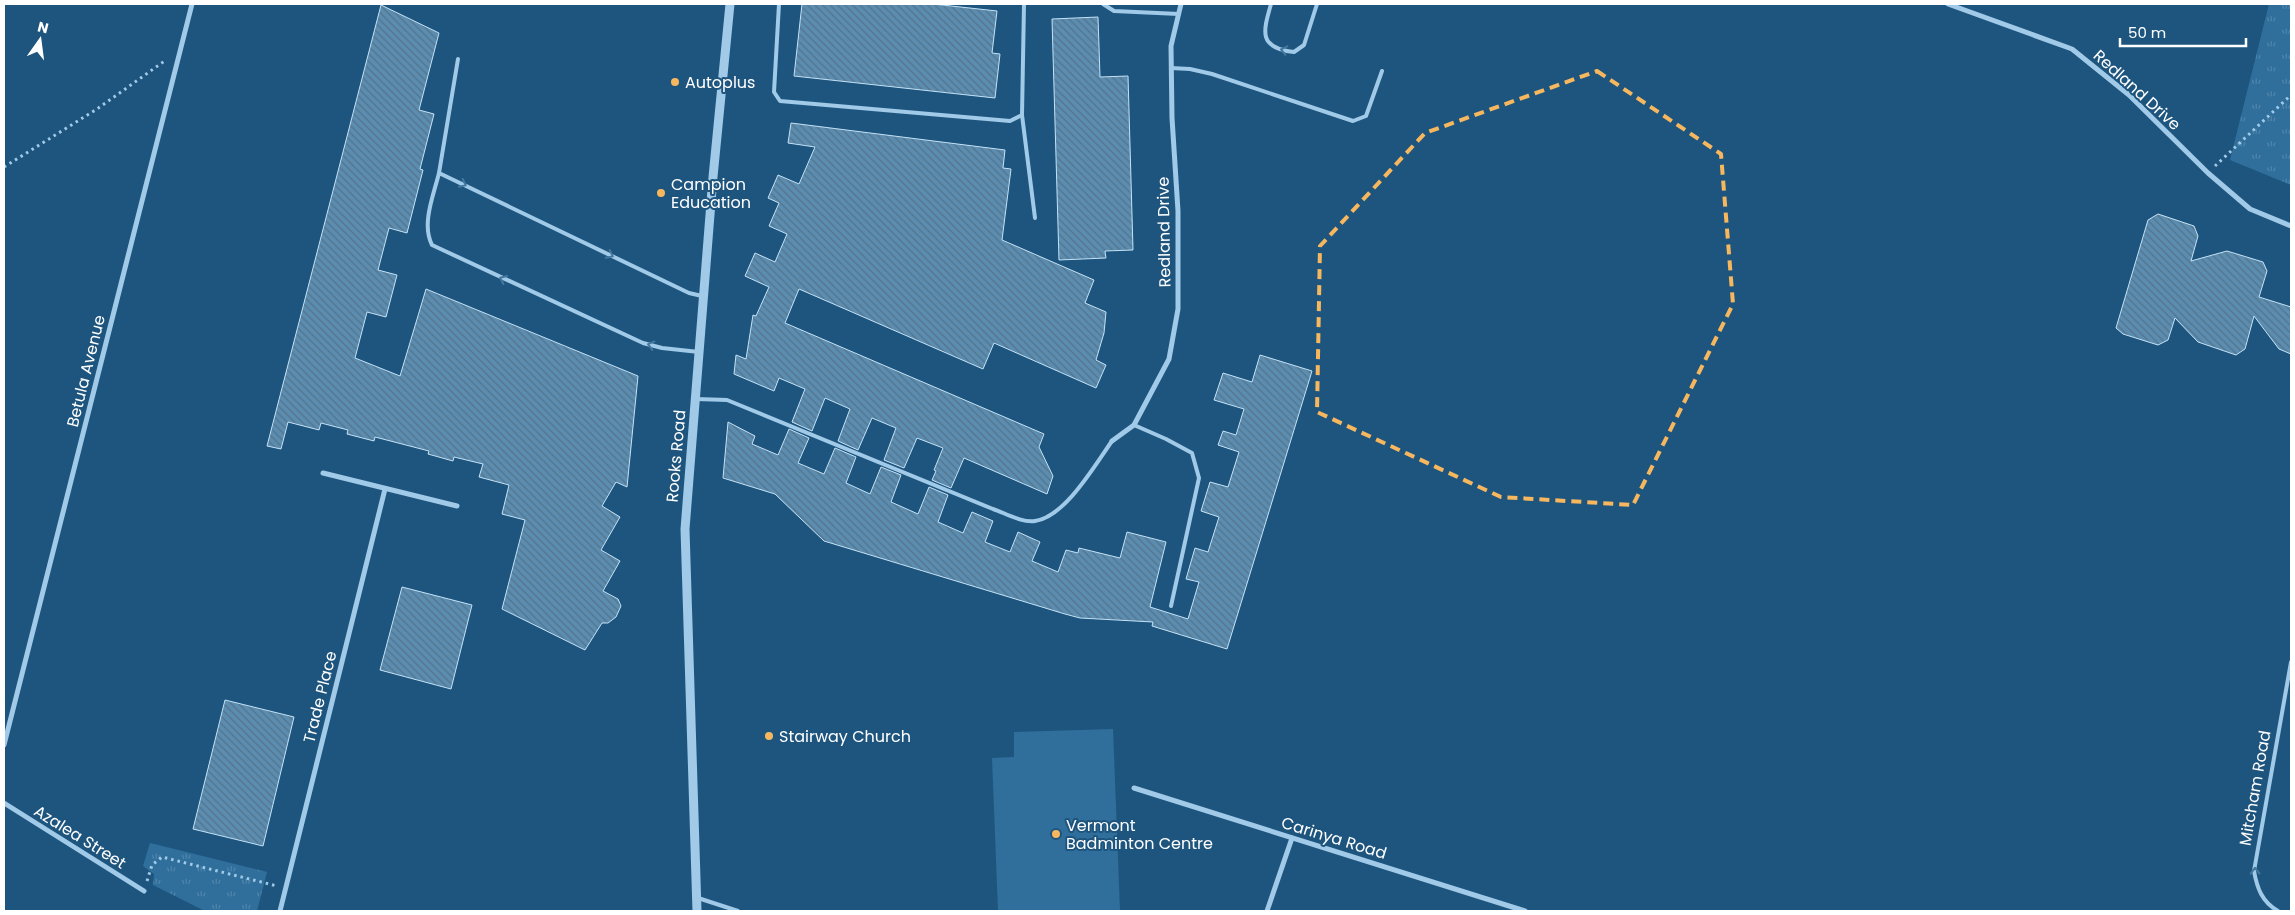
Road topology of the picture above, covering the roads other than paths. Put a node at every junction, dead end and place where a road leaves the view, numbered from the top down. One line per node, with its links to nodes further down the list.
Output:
1 (192, 4): 28 (street, Betula Avenue)
2 (730, 4): 18 (street, Rooks Road)
3 (779, 4): 14 (lane)
4 (1024, 4): 14 (lane)
5 (1104, 4): 10 (lane)
6 (1182, 4): 10 (street, Redland Drive)
7 (1271, 4): 8 (lane, one-way to 7)
8 (1317, 4)
9 (1948, 4): 17 (street, Redland Drive)
10 (1179, 14): 12 (street, Redland Drive)
11 (458, 59): 15 (lane)
12 (1172, 68): 13 (lane); 21 (street, Redland Drive)
13 (1382, 71)
14 (1022, 115): 16 (lane)
15 (439, 173): 18 (lane, one-way to 18); 19 (lane, one-way to 15)
16 (1035, 218)
17 (2291, 226)
18 (704, 297): 19 (street, Rooks Road)
19 (699, 352): 20 (street, Rooks Road)
20 (696, 399): 22 (lane); 33 (street, Rooks Road)
21 (1134, 425): 22 (street, Redland Drive); 26 (lane)
22 (1112, 441)
23 (323, 473): 24 (street)
24 (385, 489): 25 (street); 34 (street, Trade Place)
25 (457, 506)
26 (1171, 606)
27 (2291, 662): 39 (lane, Mitcham Road, one-way to 27)
28 (4, 745)
29 (1134, 788): 31 (street, Carinya Road)
30 (4, 803): 32 (street, Azalea Street)
31 (1292, 838): 37 (street); 38 (street, Carinya Road)
32 (144, 891)
33 (696, 898): 35 (street, Rooks Road); 36 (lane)
34 (280, 911)
35 (696, 911)
36 (738, 911)
37 (1268, 911)
38 (1526, 911)
39 (2278, 911)

